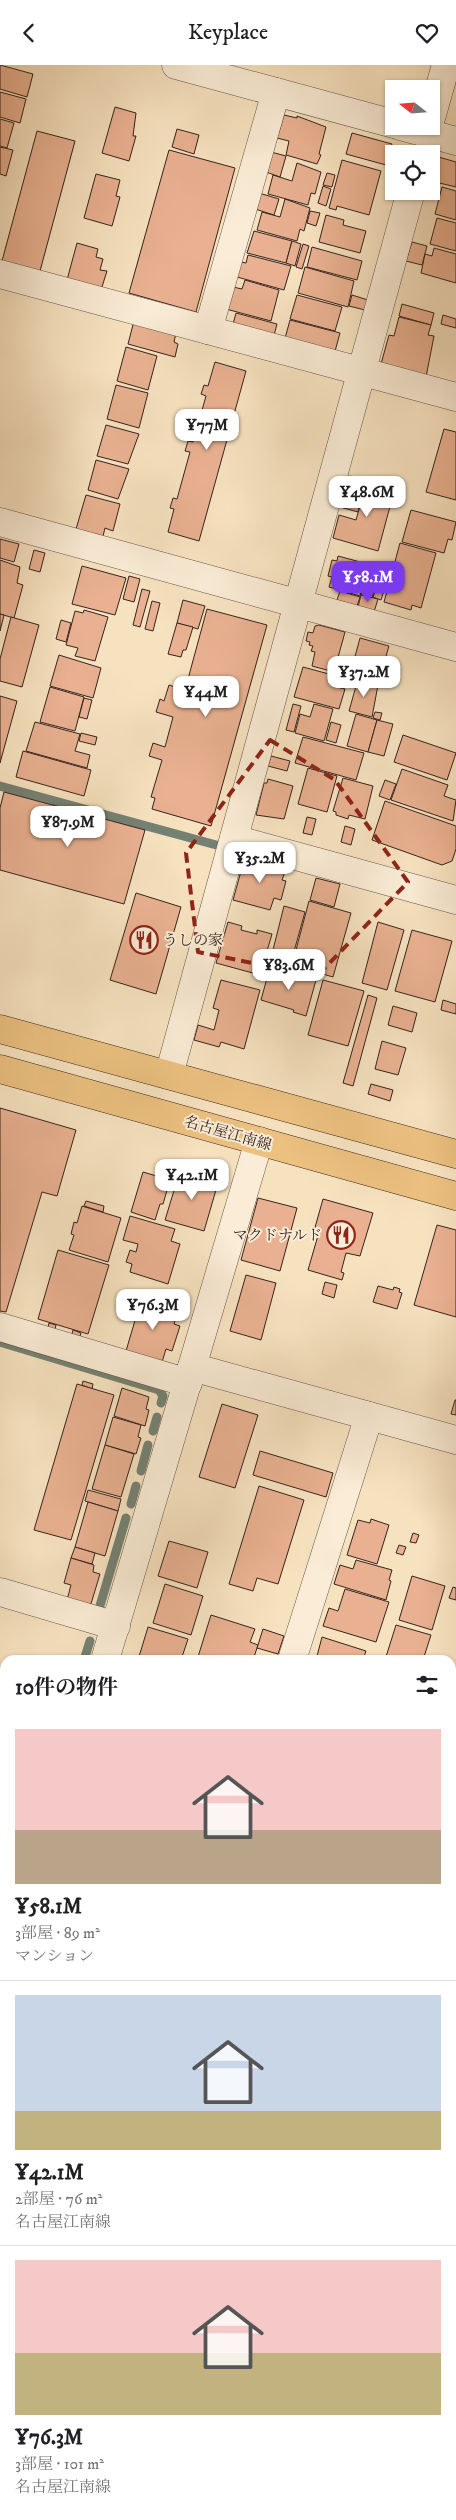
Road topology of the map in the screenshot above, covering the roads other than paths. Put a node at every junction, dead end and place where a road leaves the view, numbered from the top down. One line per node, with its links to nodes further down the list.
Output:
1 (176, 65): 4 (street)
2 (446, 65): 3 (street)
3 (440, 86)
4 (276, 92): 5 (street); 10 (street)
5 (385, 122)
6 (434, 135): 7 (street)
7 (456, 141)
8 (409, 200): 11 (street)
9 (0, 274): 10 (street)
10 (208, 330): 11 (street)
11 (362, 371): 12 (street); 14 (street)
12 (456, 397)
13 (0, 522): 14 (street)
14 (298, 603): 15 (street); 16 (street)
15 (456, 647)
16 (234, 839): 17 (street); 20 (street)
17 (456, 900)
18 (0, 1029): 20 (main road)
19 (0, 1069): 21 (main road, 名古屋江南線)
20 (169, 1075): 22 (main road)
21 (258, 1141): 23 (main road, 名古屋江南線); 25 (street)
22 (456, 1154)
23 (456, 1196)
24 (0, 1327): 25 (street)
25 (190, 1375): 26 (street); 29 (street)
26 (370, 1416): 27 (street); 31 (street)
27 (456, 1439)
28 (0, 1592): 29 (street)
29 (116, 1626): 30 (street)
30 (107, 1655)
31 (294, 1655)

